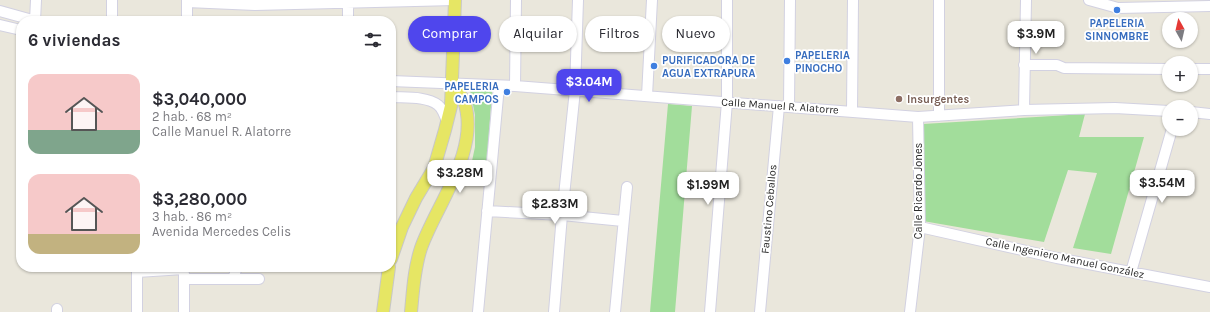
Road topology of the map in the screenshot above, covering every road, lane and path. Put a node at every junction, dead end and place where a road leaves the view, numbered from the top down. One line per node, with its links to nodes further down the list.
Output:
1 (36, 0): 18 (street)
2 (112, 0): 19 (street)
3 (455, 0): 14 (street); 29 (main road)
4 (516, 0): 31 (street)
5 (578, 0): 32 (street)
6 (652, 0): 33 (street)
7 (727, 0): 35 (street)
8 (790, 0): 36 (street, Faustino Ceballos)
9 (853, 0): 39 (street)
10 (939, 0): 42 (street)
11 (1026, 0): 24 (street)
12 (1089, 0): 15 (street)
13 (187, 1): 14 (street); 20 (street)
14 (348, 1): 21 (street)
15 (1210, 6)
16 (0, 11): 17 (street)
17 (18, 16)
18 (35, 16)
19 (112, 16)
20 (187, 16)
21 (348, 16)
22 (0, 25): 23 (street)
23 (16, 29)
24 (1024, 65): 25 (street); 37 (street)
25 (1162, 69)
26 (1198, 69): 27 (street)
27 (1210, 69)
28 (396, 81): 29 (street, Calle Manuel R. Alatorre)
29 (452, 84): 30 (street, Calle Manuel R. Alatorre); 44 (main road); 63 (main road)
30 (499, 86): 31 (street, Calle Manuel R. Alatorre); 47 (street)
31 (515, 86): 32 (street, Calle Manuel R. Alatorre)
32 (575, 90): 33 (street, Calle Manuel R. Alatorre); 48 (street)
33 (647, 96): 35 (street, Calle Manuel R. Alatorre)
34 (396, 97): 44 (street)
35 (727, 102): 36 (street, Calle Manuel R. Alatorre); 67 (street)
36 (784, 106): 39 (street, Calle Manuel R. Alatorre); 68 (street, Faustino Ceballos)
37 (1024, 110): 38 (street, Calle Manuel R. Alatorre); 42 (street, Calle Manuel R. Alatorre)
38 (1162, 111)
39 (852, 112): 43 (street, Calle Manuel R. Alatorre)
40 (1198, 113): 41 (street)
41 (1210, 114)
42 (939, 116): 43 (street, Calle Manuel R. Alatorre)
43 (918, 117): 50 (street, Calle Ricardo Jones)
44 (447, 122): 51 (main road)
45 (1170, 136): 56 (street)
46 (627, 187): 49 (street)
47 (487, 211): 48 (street); 64 (street)
48 (562, 215): 49 (street); 65 (street)
49 (623, 220): 66 (street)
50 (920, 227): 56 (street, Calle Ingeniero Manuel González); 69 (street, Calle Ricardo Jones)
51 (396, 244)
52 (137, 272): 60 (street)
53 (184, 272): 57 (street); 61 (street)
54 (236, 272): 57 (street)
55 (388, 272): 62 (main road)
56 (1131, 272): 59 (street, Calle Ingeniero Manuel González)
57 (234, 279): 58 (street)
58 (259, 279)
59 (1210, 287)
60 (137, 312)
61 (184, 312)
62 (383, 312)
63 (411, 312)
64 (478, 312)
65 (554, 312)
66 (615, 312)
67 (710, 312)
68 (760, 312)
69 (910, 312)

